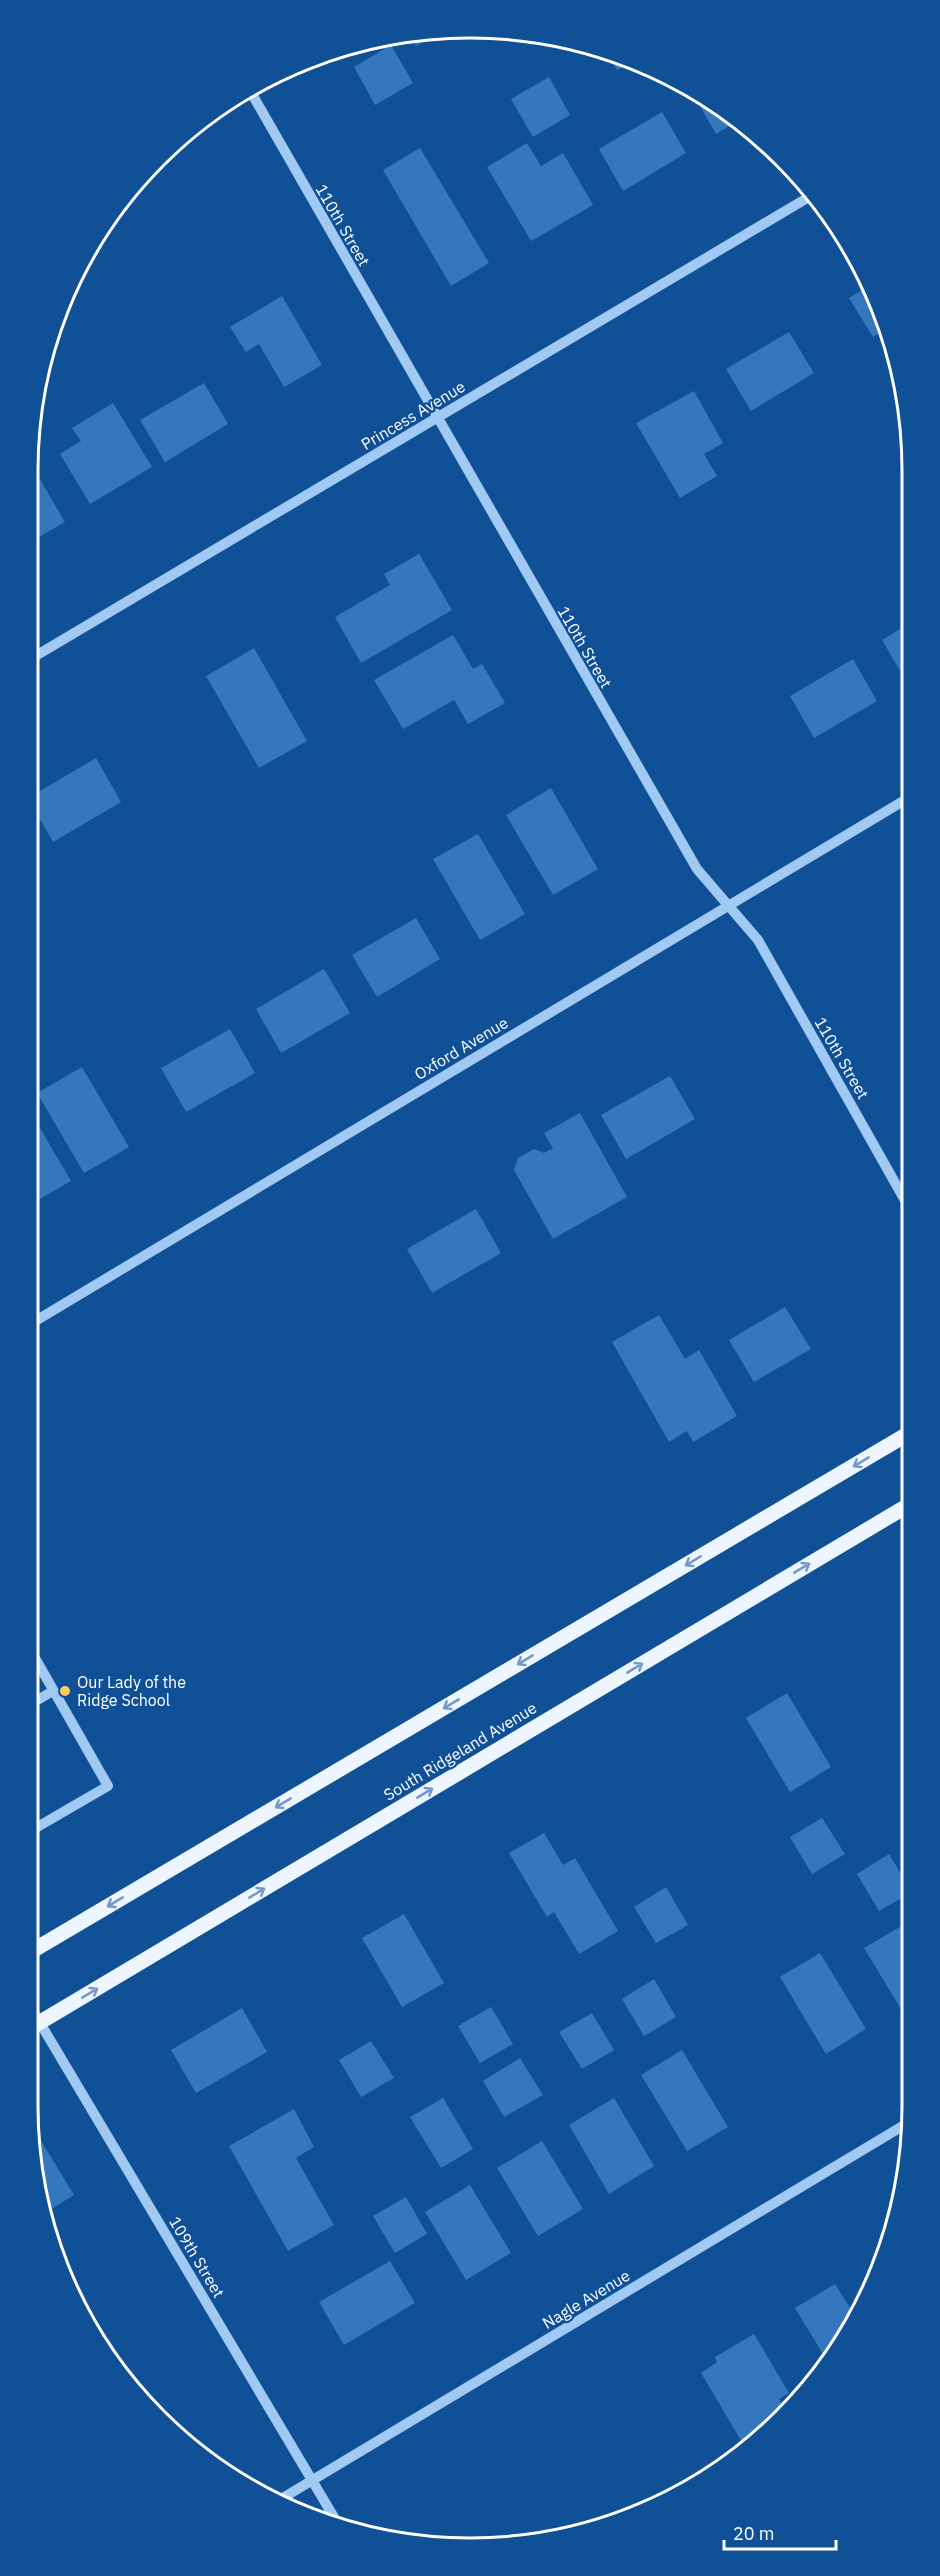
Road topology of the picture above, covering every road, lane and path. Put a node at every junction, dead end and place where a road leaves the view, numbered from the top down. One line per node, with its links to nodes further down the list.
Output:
1 (253, 96): 3 (street, 110th Street)
2 (806, 199): 3 (street, Princess Avenue)
3 (436, 419): 4 (street, Princess Avenue); 6 (street, 110th Street)
4 (38, 654)
5 (902, 802): 6 (street, Oxford Avenue)
6 (728, 906): 7 (street, 110th Street); 8 (street, Oxford Avenue)
7 (902, 1185)
8 (38, 1319)
9 (902, 1437): 15 (main road, one-way to 15)
10 (902, 1509): 16 (main road, South Ridgeland Avenue, one-way to 10)
11 (38, 1664): 12 (street)
12 (53, 1691): 13 (street); 14 (street)
13 (38, 1700)
14 (38, 1827)
15 (38, 1948)
16 (38, 2023)
17 (38, 2034): 19 (street, 109th Street)
18 (902, 2126): 19 (street, Nagle Avenue)
19 (313, 2480): 20 (street, Nagle Avenue); 21 (street, 109th Street)
20 (285, 2497)
21 (334, 2517)

